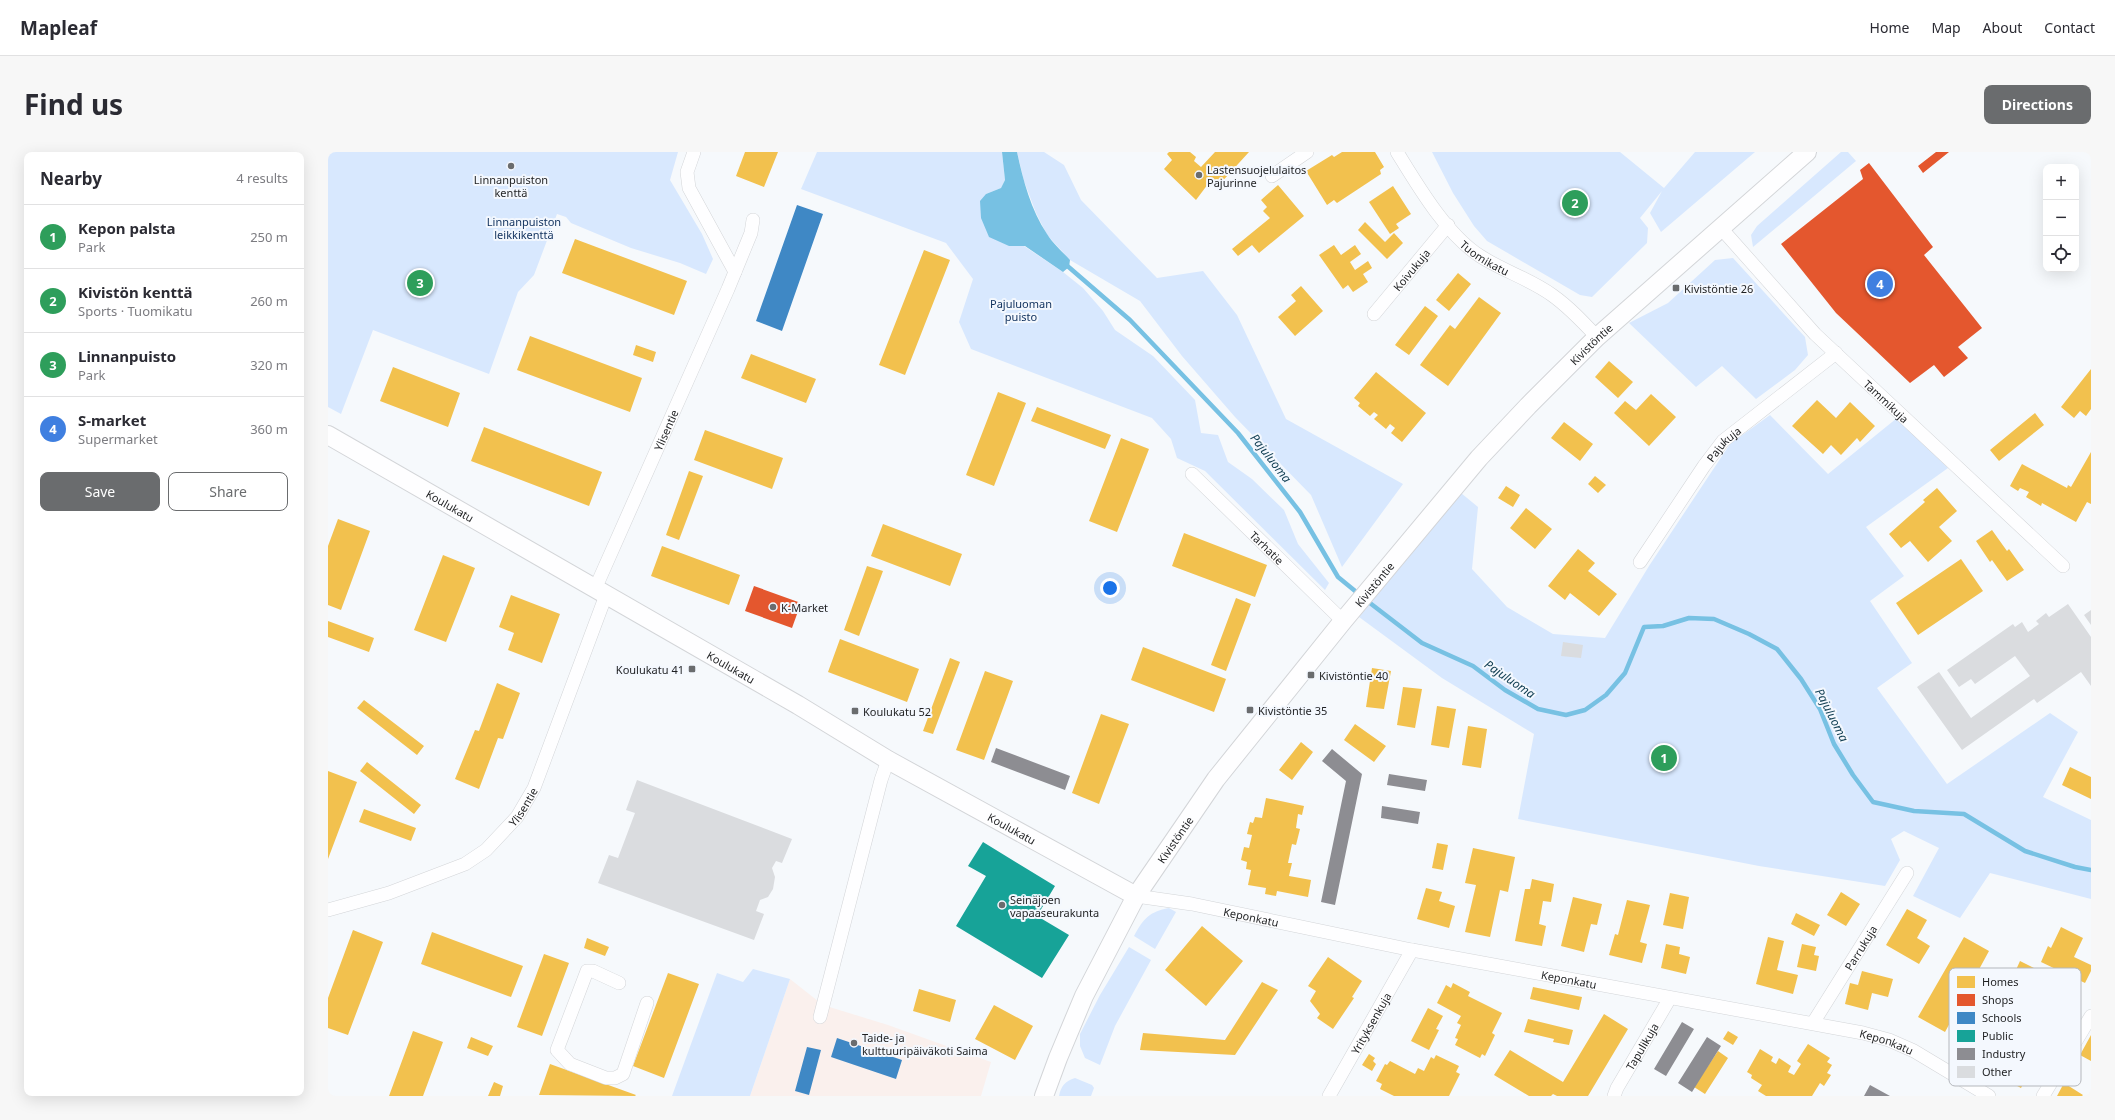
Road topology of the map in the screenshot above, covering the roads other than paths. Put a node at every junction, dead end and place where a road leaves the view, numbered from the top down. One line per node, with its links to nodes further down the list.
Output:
1 (694, 152): 9 (street)
2 (1307, 152): 5 (street)
3 (1397, 152): 7 (street, Tuomikatu)
4 (1807, 152): 8 (main road, Kivistöntie)
5 (1272, 176)
6 (753, 220): 9 (street, Ylisentie)
7 (1448, 226): 10 (street, Koivukuja); 11 (street, Tuomikatu)
8 (1720, 227): 11 (main road, Kivistöntie); 12 (street, Tammikuja)
9 (735, 272): 17 (street, Ylisentie)
10 (1374, 314)
11 (1597, 337): 18 (main road, Kivistöntie)
12 (1836, 353): 15 (street, Pajukuja); 16 (street, Tammikuja)
13 (328, 435): 17 (main road, Koulukatu)
14 (1192, 474): 18 (street, Tarhatie)
15 (1640, 562)
16 (2063, 566)
17 (600, 592): 19 (main road, Koulukatu); 22 (street, Ylisentie)
18 (1347, 616): 21 (main road, Kivistöntie)
19 (888, 760): 21 (main road, Koulukatu); 28 (street)
20 (1907, 873): 29 (street, Parrukuja)
21 (1136, 896): 23 (street, Keponkatu); 34 (main road, Kivistöntie)
22 (328, 910)
23 (1412, 950): 25 (street, Keponkatu); 35 (street, Yrityksenkuja)
24 (619, 983): 26 (street)
25 (1670, 998): 29 (street, Keponkatu); 36 (street, Tapulikuja)
26 (647, 1003)
27 (2091, 1016): 30 (street)
28 (820, 1017)
29 (1813, 1023): 31 (street, Keponkatu)
30 (2081, 1032)
31 (1949, 1073)
32 (1972, 1086): 37 (street, Keponkatu)
33 (2048, 1086): 38 (street)
34 (1044, 1096)
35 (1329, 1096)
36 (1614, 1096)
37 (1989, 1096)
38 (2042, 1096)

